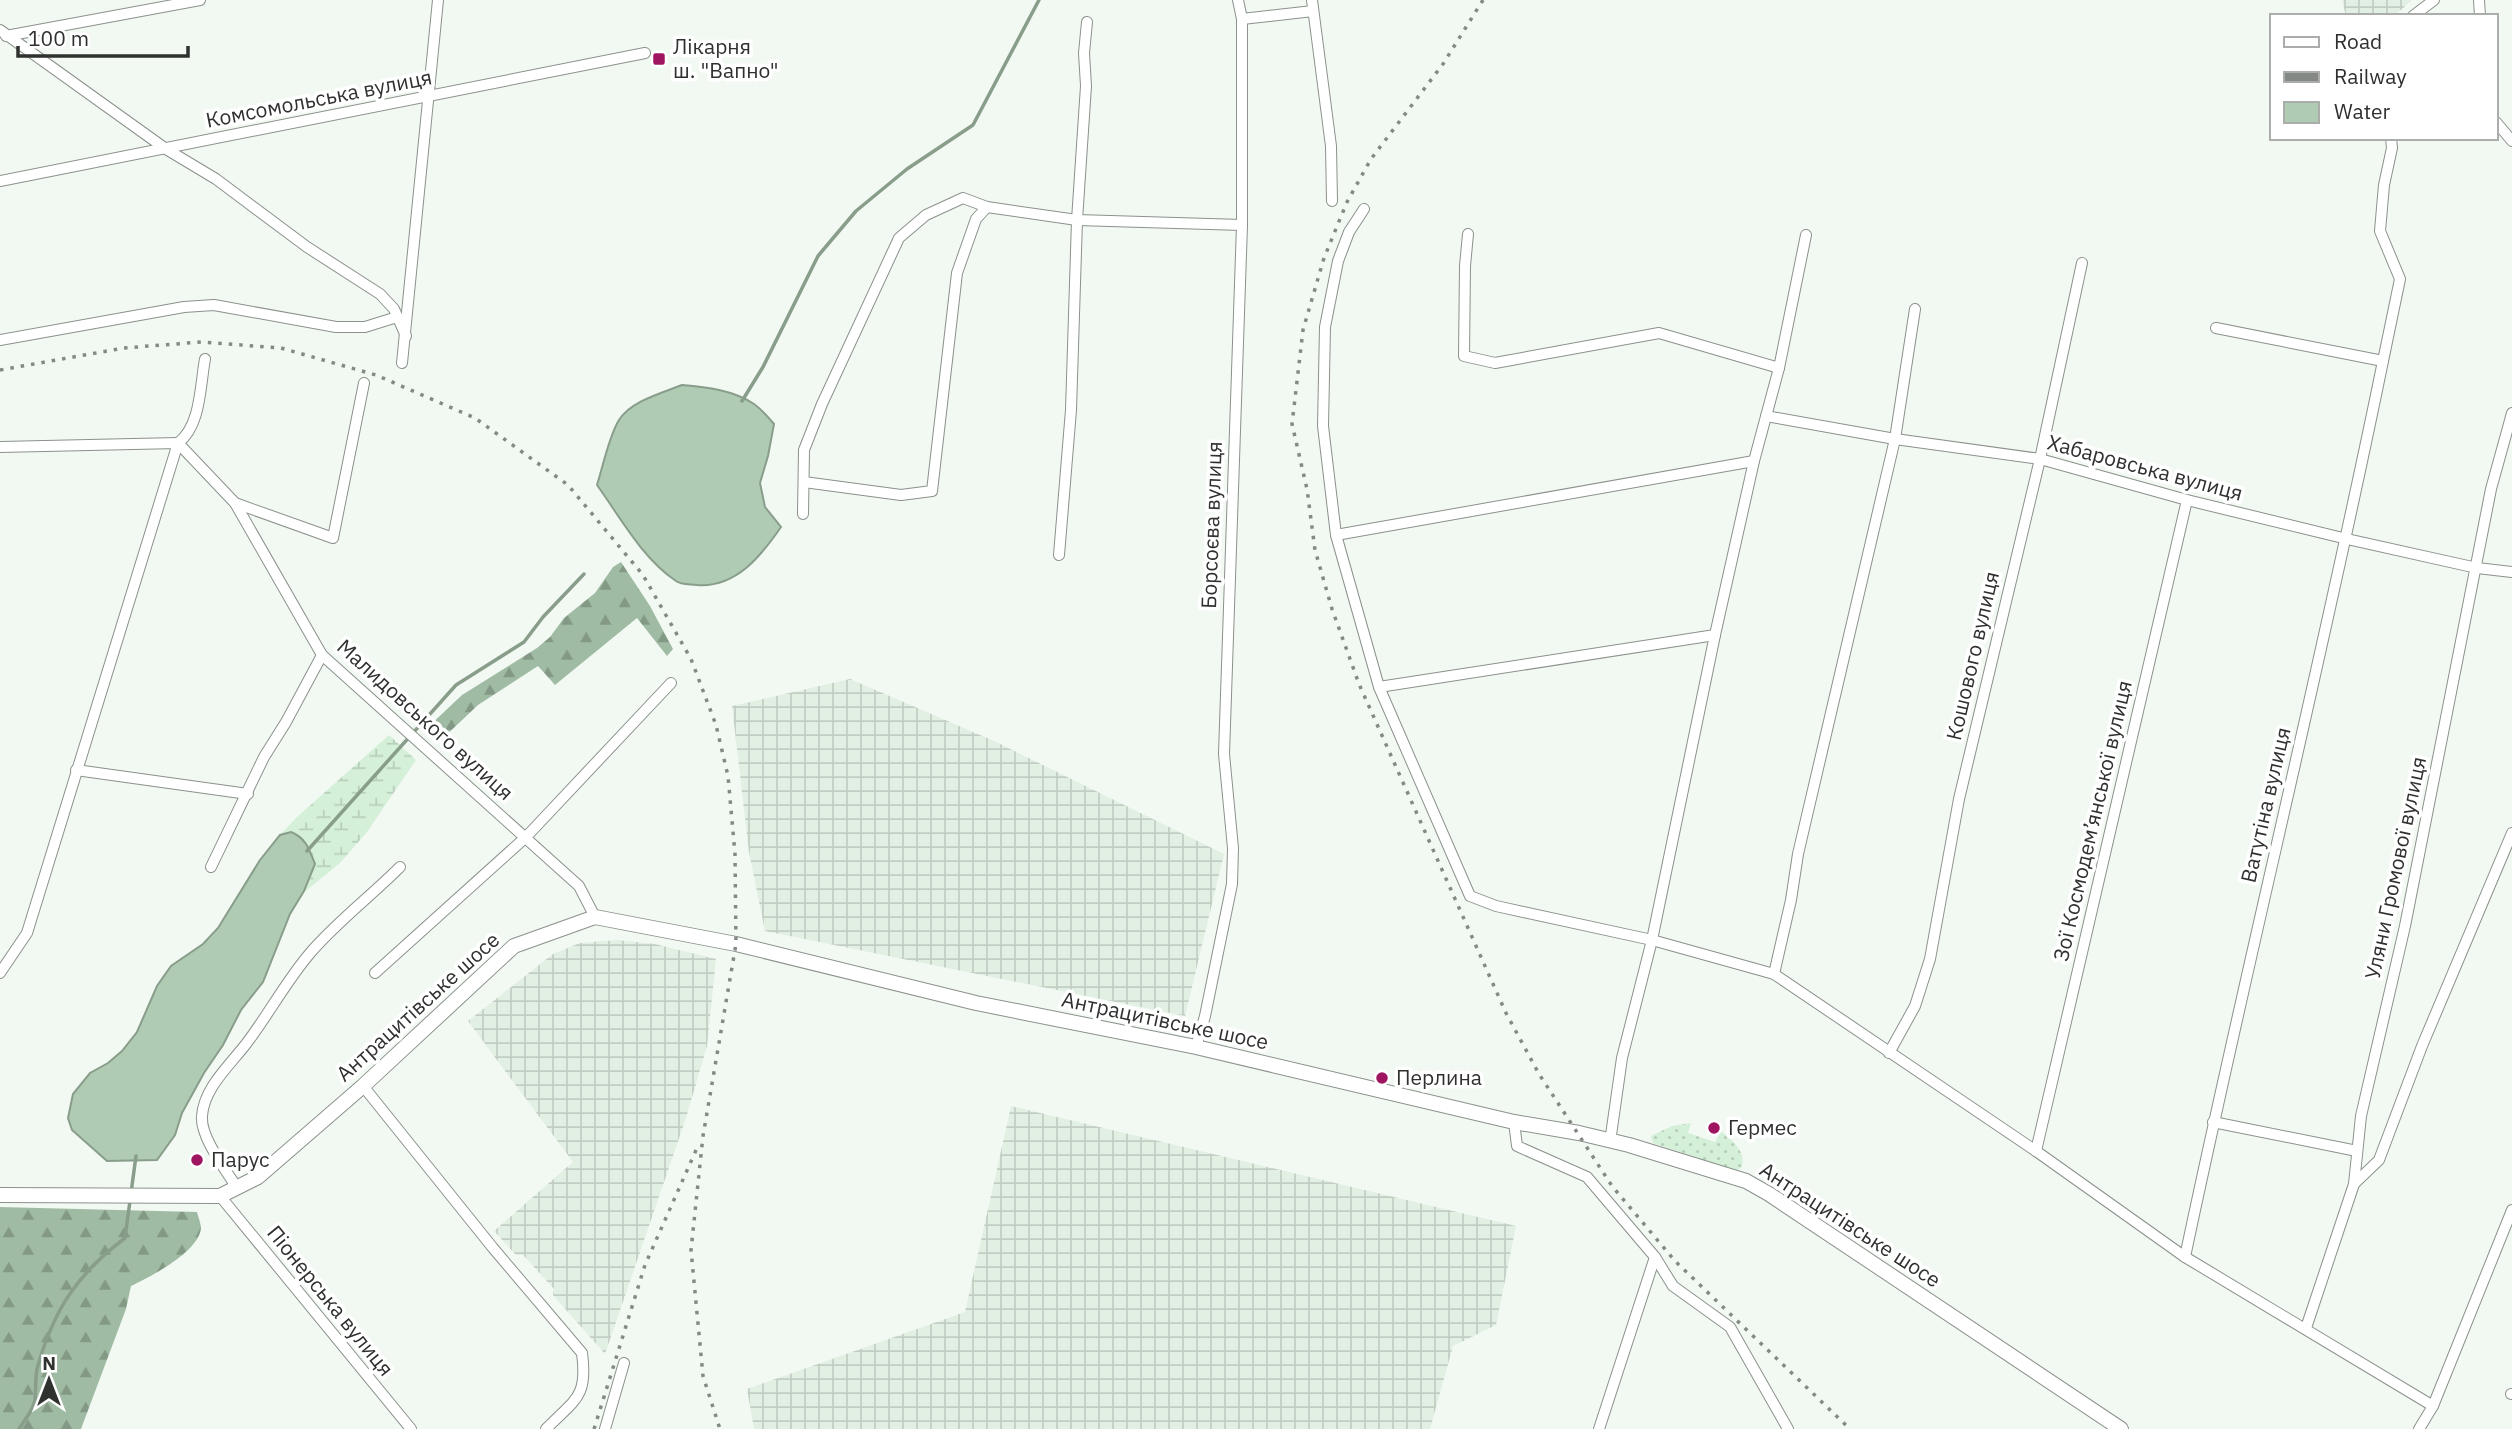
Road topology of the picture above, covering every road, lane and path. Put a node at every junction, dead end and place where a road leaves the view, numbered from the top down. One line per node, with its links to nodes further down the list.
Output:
1 (200, 0): 9 (street)
2 (438, 0): 11 (street)
3 (1238, 0): 7 (street, Борсоєва вулиця)
4 (2434, 0): 6 (street)
5 (1313, 6): 7 (street); 17 (street)
6 (2416, 14)
7 (1242, 19): 21 (street, Борсоєва вулиця)
8 (1087, 22): 20 (street)
9 (3, 34): 15 (street)
10 (645, 52): 11 (street, Комсомольська вулиця)
11 (429, 96): 15 (street, Комсомольська вулиця); 28 (street)
12 (2498, 124): 14 (street)
13 (2391, 140): 31 (street, Ватутіна вулиця)
14 (2512, 141)
15 (166, 149): 16 (street, Комсомольська вулиця); 26 (street)
16 (0, 181)
17 (1332, 201)
18 (986, 207): 20 (street); 42 (street); 42 (street)
19 (1364, 209): 46 (street)
20 (1077, 220): 21 (street); 48 (street)
21 (1242, 225): 66 (street, Борсоєва вулиця)
22 (1468, 234): 33 (street)
23 (1806, 235): 33 (street)
24 (2082, 263): 40 (street, Кошового вулиця)
25 (1915, 309): 37 (street)
26 (397, 317): 28 (street); 29 (street)
27 (2216, 328): 31 (street)
28 (406, 336): 32 (street)
29 (0, 340)
30 (205, 359): 38 (street)
31 (2383, 361): 47 (street, Ватутіна вулиця)
32 (402, 363)
33 (1779, 368): 36 (street)
34 (363, 383): 44 (street)
35 (2512, 413): 49 (street, Уляни Громової вулиця)
36 (1766, 416): 37 (street, Хабаровська вулиця); 41 (street)
37 (1895, 439): 40 (street, Хабаровська вулиця); 65 (street)
38 (178, 443): 39 (street); 44 (street, Малидовського вулиця); 55 (street)
39 (0, 447)
40 (2040, 459): 43 (street, Хабаровська вулиця); 67 (street, Кошового вулиця)
41 (1754, 461): 46 (street); 51 (street)
42 (804, 482): 45 (street)
43 (2187, 500): 47 (street, Хабаровська вулиця); 72 (street, Зої Космодем’янської вулиця)
44 (235, 503): 52 (street, Малидовського вулиця)
45 (803, 514)
46 (1336, 535): 54 (street)
47 (2347, 539): 49 (street, Хабаровська вулиця); 70 (street, Ватутіна вулиця)
48 (1059, 555)
49 (2477, 568): 50 (street, Хабаровська вулиця); 73 (street, Уляни Громової вулиця)
50 (2512, 572)
51 (1715, 635): 54 (street); 62 (street)
52 (322, 655): 56 (street); 58 (street, Малидовського вулиця)
53 (671, 683): 58 (street)
54 (1379, 687): 62 (street)
55 (76, 770): 56 (street); 63 (street)
56 (248, 794): 60 (street)
57 (2512, 833): 74 (street)
58 (526, 837): 61 (street, Малидовського вулиця); 64 (street)
59 (400, 866): 75 (street)
60 (211, 867)
61 (595, 918): 66 (main road, Антрацитівське шосе); 68 (main road, Антрацитівське шосе)
62 (1652, 940): 65 (street); 71 (street)
63 (0, 973)
64 (375, 973)
65 (1774, 974): 67 (street)
66 (1196, 1047): 69 (main road, Антрацитівське шосе)
67 (1889, 1053): 72 (street)
68 (363, 1086): 75 (main road, Антрацитівське шосе); 85 (street)
69 (1514, 1122): 71 (main road, Антрацитівське шосе); 79 (street)
70 (2213, 1122): 73 (street); 80 (street, Ватутіна вулиця)
71 (1610, 1142): 89 (main road, Антрацитівське шосе)
72 (2036, 1151): 80 (street)
73 (2357, 1151): 74 (street, Уляни Громової вулиця)
74 (2354, 1184): 81 (street, Уляни Громової вулиця)
75 (237, 1188): 77 (main road, Антрацитівське шосе)
76 (0, 1195): 77 (main road)
77 (220, 1196): 84 (street, Піонерська вулиця)
78 (2512, 1210): 83 (street)
79 (1655, 1257): 87 (street); 88 (street)
80 (2185, 1257): 81 (street)
81 (2306, 1328): 83 (street)
82 (624, 1363): 86 (street)
83 (2433, 1406): 90 (street)
84 (411, 1429)
85 (546, 1429)
86 (605, 1429)
87 (1599, 1429)
88 (1788, 1429)
89 (2121, 1429)
90 (2419, 1429)

